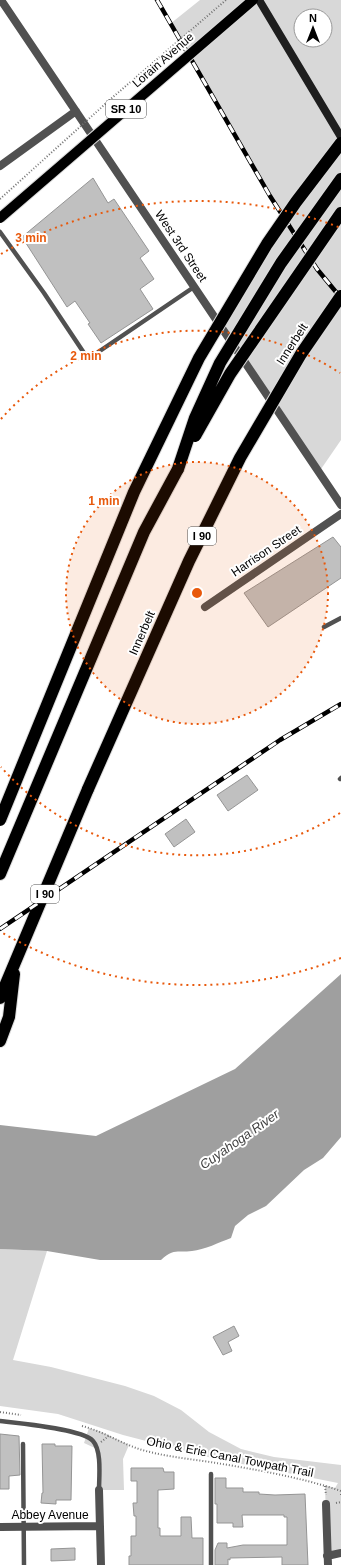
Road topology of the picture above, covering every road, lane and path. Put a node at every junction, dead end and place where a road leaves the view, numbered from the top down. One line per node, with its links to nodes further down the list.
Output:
1 (1, 0): 5 (street, West 3rd Street)
2 (226, 0): 10 (path, bridge)
3 (253, 0): 12 (main road, Lorain Avenue / SR 10, bridge)
4 (259, 0): 6 (street)
5 (76, 111): 8 (street); 14 (street, West 3rd Street)
6 (341, 137)
7 (341, 143): 22 (highway, bridge)
8 (0, 166)
9 (341, 179): 16 (highway, bridge)
10 (0, 200)
11 (341, 213): 16 (highway, bridge)
12 (0, 218)
13 (0, 232): 14 (lane)
14 (194, 286): 17 (street, West 3rd Street)
15 (341, 296): 24 (highway, Innerbelt / I 90, bridge)
16 (178, 469): 23 (highway)
17 (341, 505)
18 (341, 514): 19 (street, Harrison Street)
19 (205, 607)
20 (341, 618): 21 (lane)
21 (324, 627)
22 (0, 820)
23 (0, 874)
24 (16, 962): 25 (highway, Innerbelt / I 90); 26 (highway)
25 (0, 998)
26 (0, 1041)
27 (0, 1412): 28 (path)
28 (26, 1415)
29 (0, 1421): 33 (lane)
30 (80, 1425): 34 (path, Ohio & Erie Canal Towpath Trail)
31 (23, 1444): 38 (lane)
32 (211, 1474): 43 (lane)
33 (99, 1490): 36 (street)
34 (341, 1491)
35 (326, 1504): 40 (street)
36 (100, 1526): 38 (street, Abbey Avenue); 42 (street)
37 (0, 1527): 38 (street, Abbey Avenue)
38 (23, 1527): 41 (lane)
39 (341, 1553): 40 (street)
40 (328, 1556): 44 (street)
41 (24, 1565)
42 (101, 1565)
43 (211, 1565)
44 (328, 1565)

